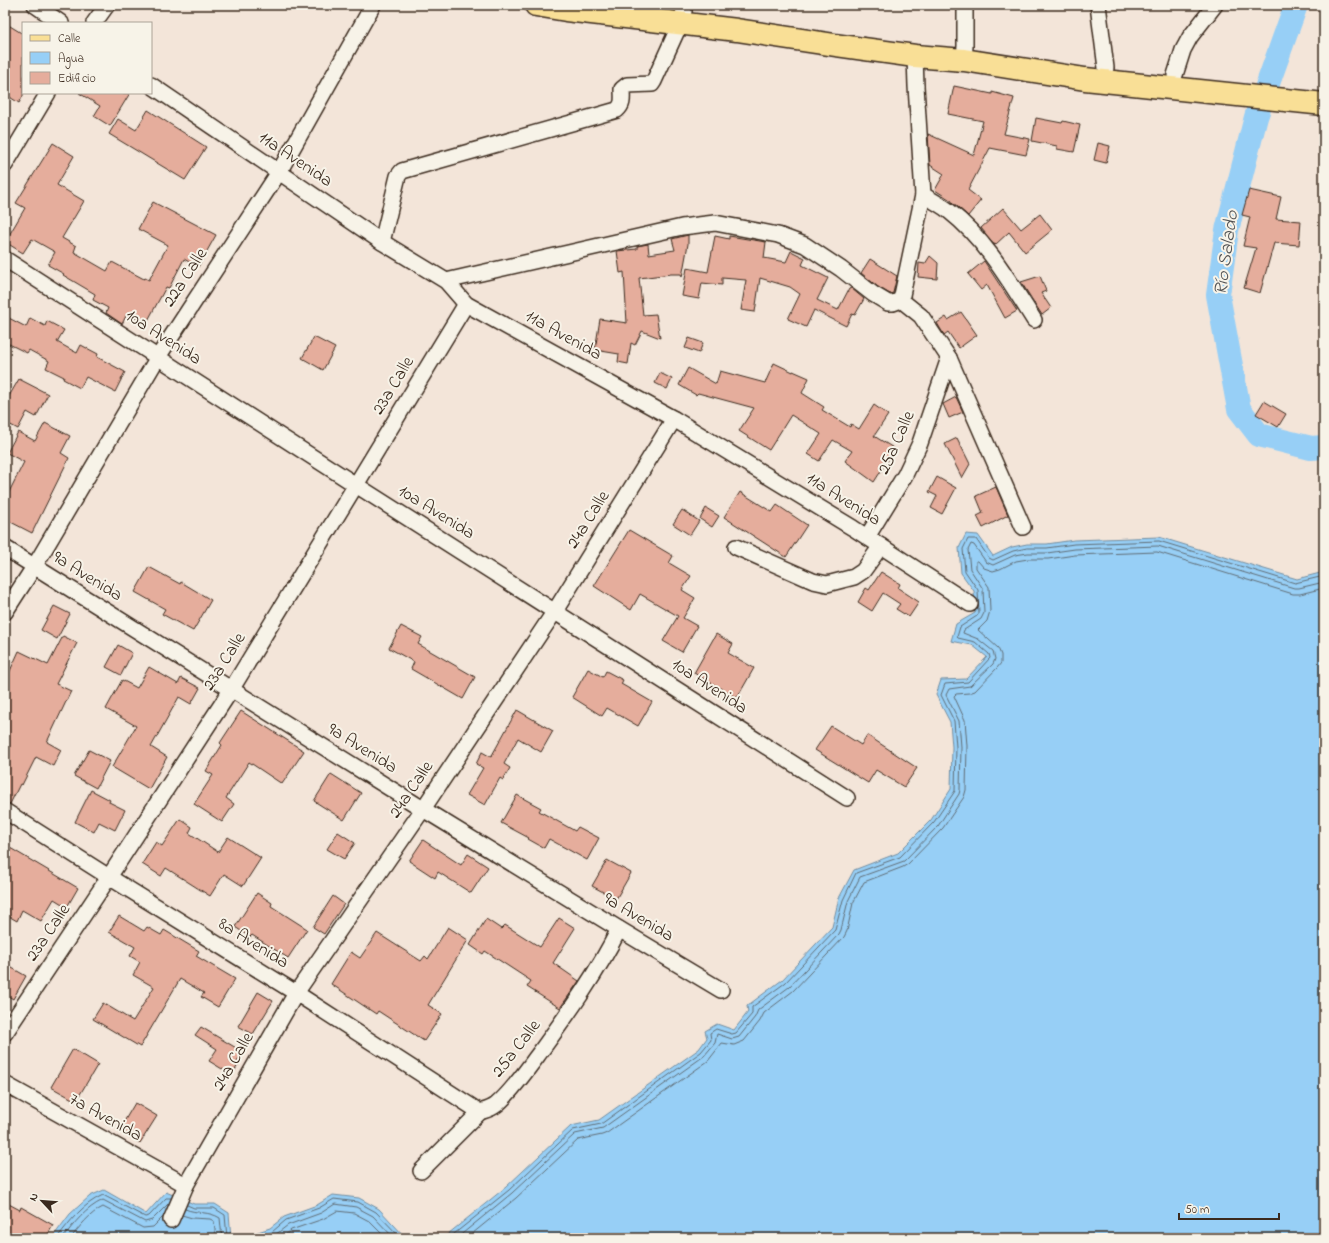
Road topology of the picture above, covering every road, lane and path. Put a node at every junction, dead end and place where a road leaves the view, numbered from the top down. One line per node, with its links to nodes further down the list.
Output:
1 (35, 5): 10 (street)
2 (107, 5): 11 (street)
3 (372, 5): 23 (street, 22a Calle)
4 (536, 5): 9 (main road)
5 (633, 5): 9 (main road)
6 (965, 5): 12 (street)
7 (1098, 5): 14 (street)
8 (1214, 5): 15 (street)
9 (682, 18): 12 (main road); 13 (main road); 25 (street)
10 (60, 22)
11 (95, 22)
12 (964, 53): 13 (main road); 14 (main road); 18 (main road)
13 (915, 56): 24 (street)
14 (1106, 68): 15 (main road)
15 (1175, 75): 18 (main road)
16 (152, 86): 23 (street, 11a Avenida)
17 (1324, 90): 20 (main road)
18 (1261, 91): 20 (main road)
19 (47, 94): 22 (street)
20 (1302, 95): 21 (main road)
21 (1324, 104)
22 (5, 165)
23 (279, 172): 25 (street, 11a Avenida); 31 (street, 22a Calle)
24 (923, 195): 28 (street); 30 (street)
25 (382, 242): 27 (street, 11a Avenida)
26 (5, 259): 31 (street, 10a Avenida)
27 (446, 280): 28 (street); 29 (street, 11a Avenida)
28 (901, 300): 32 (street)
29 (466, 304): 33 (street, 11a Avenida); 34 (street, 23a Calle)
30 (1034, 320)
31 (158, 357): 34 (street, 10a Avenida); 40 (street, 22a Calle)
32 (949, 358): 35 (street); 36 (street, 25a Calle)
33 (674, 419): 36 (street, 11a Avenida); 42 (street, 24a Calle)
34 (356, 485): 42 (street, 10a Avenida); 44 (street, 23a Calle)
35 (1023, 527)
36 (867, 538): 37 (street, 11a Avenida)
37 (881, 546): 38 (street); 41 (street, 11a Avenida)
38 (736, 547)
39 (5, 548): 40 (street, 9a Avenida)
40 (34, 567): 43 (street, 22a Calle); 44 (street, 9a Avenida)
41 (970, 604)
42 (555, 611): 45 (street, 10a Avenida); 46 (street, 24a Calle)
43 (5, 612)
44 (231, 690): 46 (street, 9a Avenida); 48 (street, 23a Calle)
45 (847, 798)
46 (423, 809): 49 (street, 9a Avenida); 51 (street, 24a Calle)
47 (5, 811): 48 (street, 8a Avenida)
48 (109, 877): 51 (street, 8a Avenida); 52 (street, 23a Calle)
49 (619, 929): 50 (street, 9a Avenida); 54 (street, 25a Calle)
50 (721, 990)
51 (296, 993): 54 (street, 8a Avenida); 56 (street, 24a Calle)
52 (5, 1033)
53 (5, 1084): 56 (street, 7a Avenida)
54 (480, 1112): 55 (street, 25a Calle)
55 (421, 1171)
56 (186, 1185): 57 (street, 24a Calle)
57 (171, 1220)

